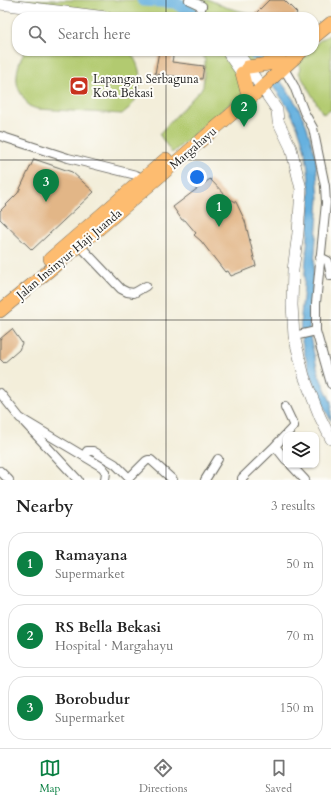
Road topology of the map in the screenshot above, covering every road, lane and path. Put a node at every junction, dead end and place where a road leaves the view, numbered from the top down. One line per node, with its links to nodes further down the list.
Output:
1 (190, 0): 4 (street)
2 (0, 4): 3 (street)
3 (65, 12)
4 (200, 12)
5 (331, 23): 6 (main road)
6 (319, 33)
7 (230, 56): 12 (street)
8 (239, 56): 12 (street)
9 (291, 56): 11 (main road)
10 (295, 56): 11 (main road)
11 (283, 65): 12 (main road); 13 (main road, Jalan Insinyur Haji Juanda); 16 (street)
12 (245, 70): 13 (main road)
13 (258, 91): 15 (main road, Jalan Insinyur Haji Juanda); 25 (street)
14 (0, 136): 15 (street)
15 (145, 183): 19 (main road, Jalan Insinyur Haji Juanda)
16 (328, 184): 18 (street)
17 (84, 250): 21 (street)
18 (320, 257): 20 (street); 24 (street)
19 (45, 268): 22 (main road, Jalan Insinyur Haji Juanda); 23 (main road, Jalan Insinyur Haji Juanda)
20 (331, 276)
21 (146, 286)
22 (0, 302)
23 (0, 312)
24 (316, 331): 25 (street); 26 (street)
25 (294, 336): 30 (street)
26 (331, 384)
27 (0, 393): 29 (street)
28 (284, 407): 31 (street)
29 (20, 418): 32 (street); 38 (street)
30 (331, 439)
31 (275, 446): 33 (street); 42 (street)
32 (84, 456): 39 (street); 40 (street)
33 (283, 456)
34 (218, 459): 41 (street)
35 (294, 468): 43 (street)
36 (0, 470): 37 (street)
37 (9, 480)
38 (78, 480)
39 (105, 480)
40 (173, 480)
41 (205, 480)
42 (242, 480)
43 (305, 480)

